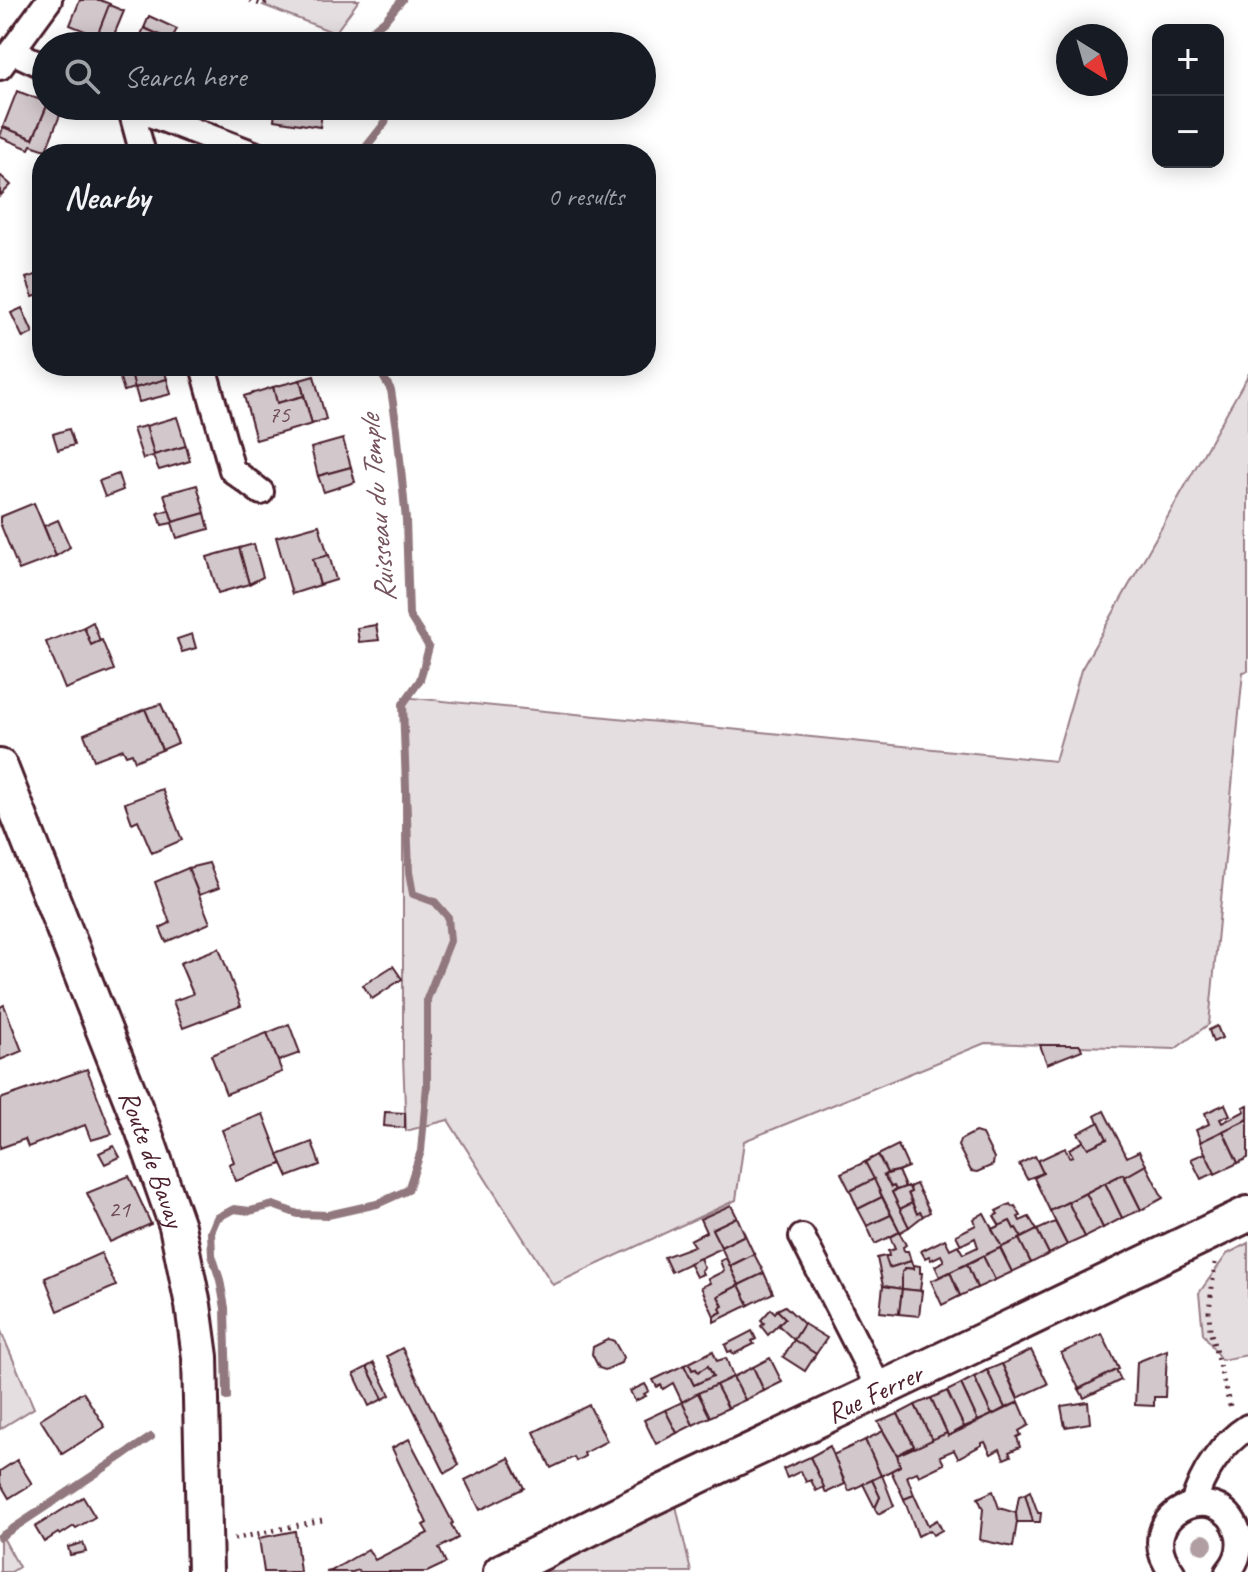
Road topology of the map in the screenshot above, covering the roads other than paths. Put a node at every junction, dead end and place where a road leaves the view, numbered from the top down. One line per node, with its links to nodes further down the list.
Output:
1 (49, 0): 2 (street)
2 (6, 59): 3 (street)
3 (32, 64)
4 (133, 120): 6 (street)
5 (165, 120): 7 (street)
6 (140, 144)
7 (228, 144)
8 (206, 376): 9 (street)
9 (261, 492)
10 (0, 767): 16 (main road, Route de Bavay)
11 (1233, 1221): 13 (main road, Rue Ferrer)
12 (802, 1237): 13 (street)
13 (880, 1390): 18 (main road, Rue Ferrer)
14 (1242, 1431): 15 (street)
15 (1193, 1504): 17 (street); 19 (street)
16 (205, 1559)
17 (1236, 1570)
18 (501, 1572)
19 (1172, 1572)

